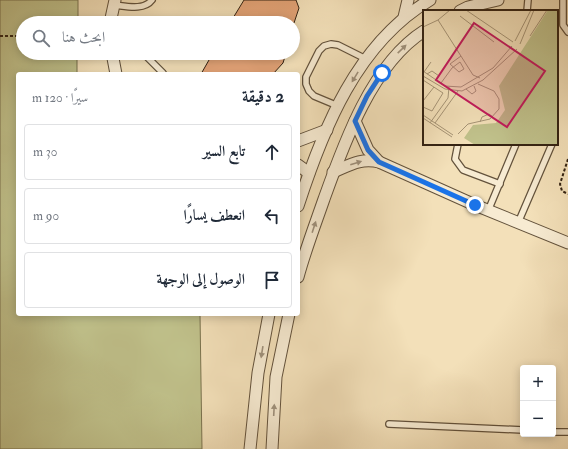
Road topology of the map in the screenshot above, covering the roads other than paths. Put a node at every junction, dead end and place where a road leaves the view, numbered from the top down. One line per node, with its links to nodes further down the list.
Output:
1 (152, 0): 7 (lane)
2 (408, 0): 11 (street)
3 (430, 0): 11 (street)
4 (498, 0): 8 (street)
5 (528, 0): 9 (lane)
6 (563, 0): 13 (lane)
7 (115, 3): 10 (street)
8 (464, 6)
9 (527, 10)
10 (112, 16)
11 (404, 17): 14 (street)
12 (423, 32): 20 (street, one-way to 12)
13 (568, 32)
14 (366, 59): 19 (street, one-way to 19); 19 (lane)
15 (113, 60): 17 (street)
16 (151, 60): 18 (lane)
17 (116, 72)
18 (162, 72)
19 (338, 106): 21 (street)
20 (355, 121): 26 (street); 28 (street)
21 (327, 130): 22 (street); 29 (street)
22 (300, 140)
23 (458, 145): 30 (lane)
24 (516, 145): 30 (lane)
25 (552, 145): 33 (lane)
26 (379, 162): 28 (street, one-way to 26); 32 (street)
27 (300, 166): 29 (street)
28 (333, 172): 35 (street, one-way to 28)
29 (309, 173): 31 (street)
30 (500, 184): 32 (lane)
31 (300, 200)
32 (488, 211): 33 (street)
33 (518, 223): 34 (street)
34 (568, 243)
35 (300, 271)
36 (269, 316): 42 (street, one-way to 42)
37 (289, 316): 43 (street, one-way to 37)
38 (389, 424): 39 (lane)
39 (520, 430)
40 (556, 432): 41 (lane)
41 (568, 432)
42 (250, 449)
43 (272, 449)

